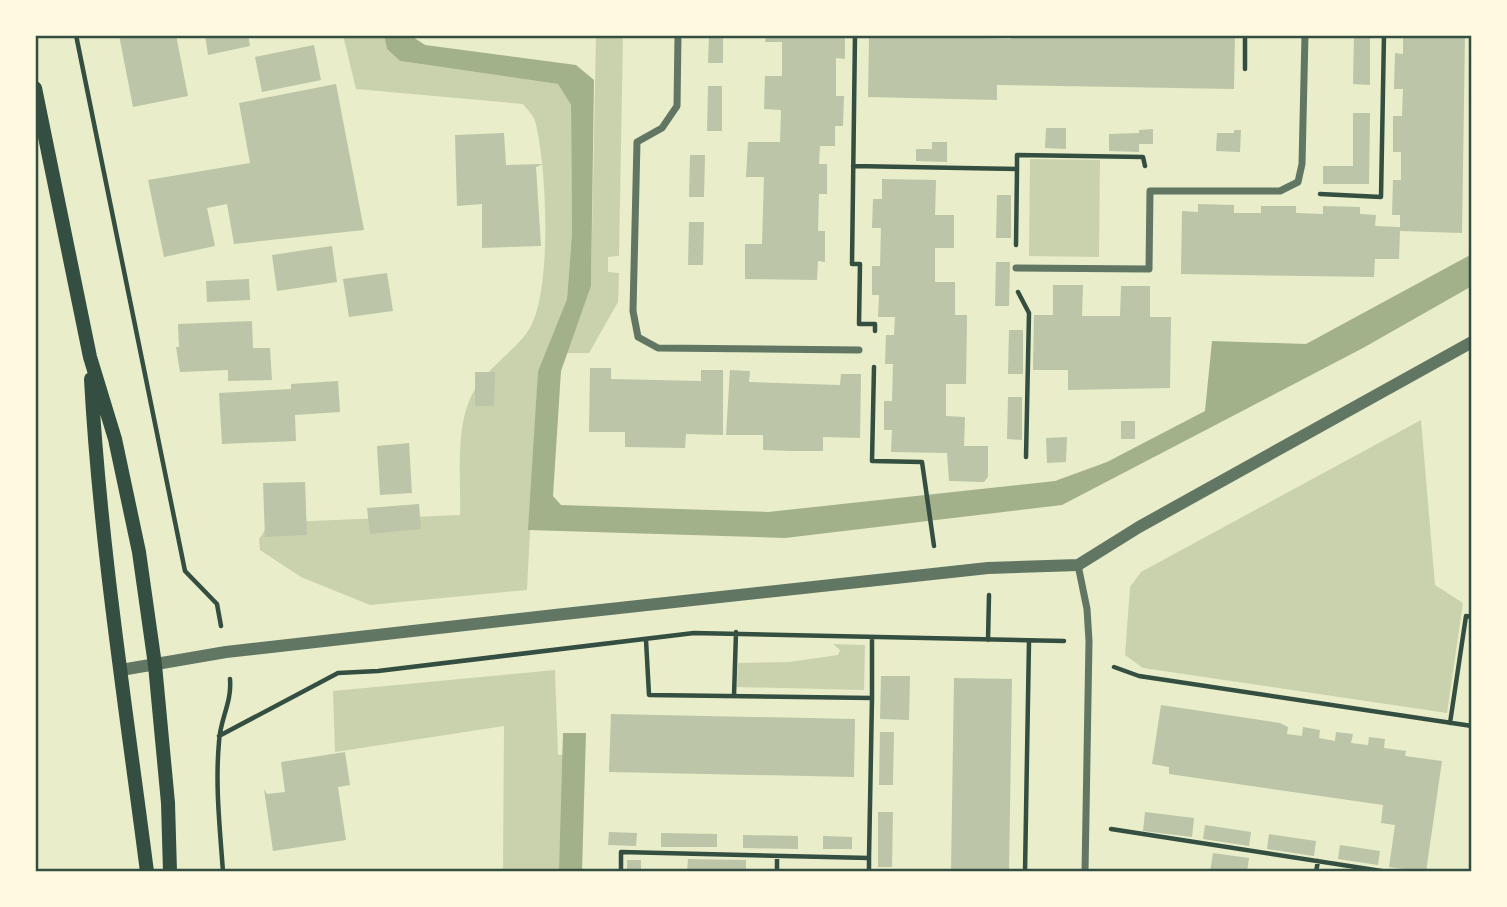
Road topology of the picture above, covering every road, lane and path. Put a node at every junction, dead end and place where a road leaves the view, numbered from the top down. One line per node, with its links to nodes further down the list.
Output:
1 (76, 35): 28 (path)
2 (678, 35): 16 (street)
3 (855, 35): 9 (path)
4 (1245, 35): 7 (path)
5 (1305, 35): 11 (street)
6 (1384, 35): 11 (path)
7 (1245, 69)
8 (35, 88): 17 (main road)
9 (853, 166): 10 (path); 14 (path)
10 (1017, 169): 12 (path); 13 (path)
11 (1298, 182): 12 (street)
12 (1150, 191): 13 (street)
13 (1016, 268): 19 (path)
14 (875, 338)
15 (1472, 342): 21 (street)
16 (859, 351)
17 (90, 357): 30 (main road); 31 (main road)
18 (874, 365): 20 (path)
19 (1026, 457)
20 (934, 543)
21 (1078, 565): 27 (street); 28 (street)
22 (1472, 617): 34 (path)
23 (736, 632): 24 (path); 25 (path); 32 (path)
24 (873, 637): 26 (path); 33 (path)
25 (646, 640): 32 (path); 36 (path)
26 (1029, 641): 27 (path); 47 (path)
27 (1089, 641): 29 (street)
28 (226, 652): 30 (street); 36 (path)
29 (1088, 663): 34 (path); 37 (street)
30 (155, 665): 31 (street); 42 (main road)
31 (121, 670): 41 (main road)
32 (734, 696): 33 (path)
33 (872, 698): 39 (path)
34 (1450, 723): 35 (path)
35 (1472, 726)
36 (219, 736): 43 (path)
37 (1086, 825): 40 (path); 48 (street)
38 (777, 856): 39 (path); 44 (path); 45 (path)
39 (869, 858): 46 (path)
40 (1318, 861): 49 (path); 50 (path)
41 (147, 872)
42 (170, 872)
43 (223, 872)
44 (621, 872)
45 (777, 872)
46 (869, 872)
47 (1025, 872)
48 (1085, 872)
49 (1316, 872)
50 (1388, 872)

